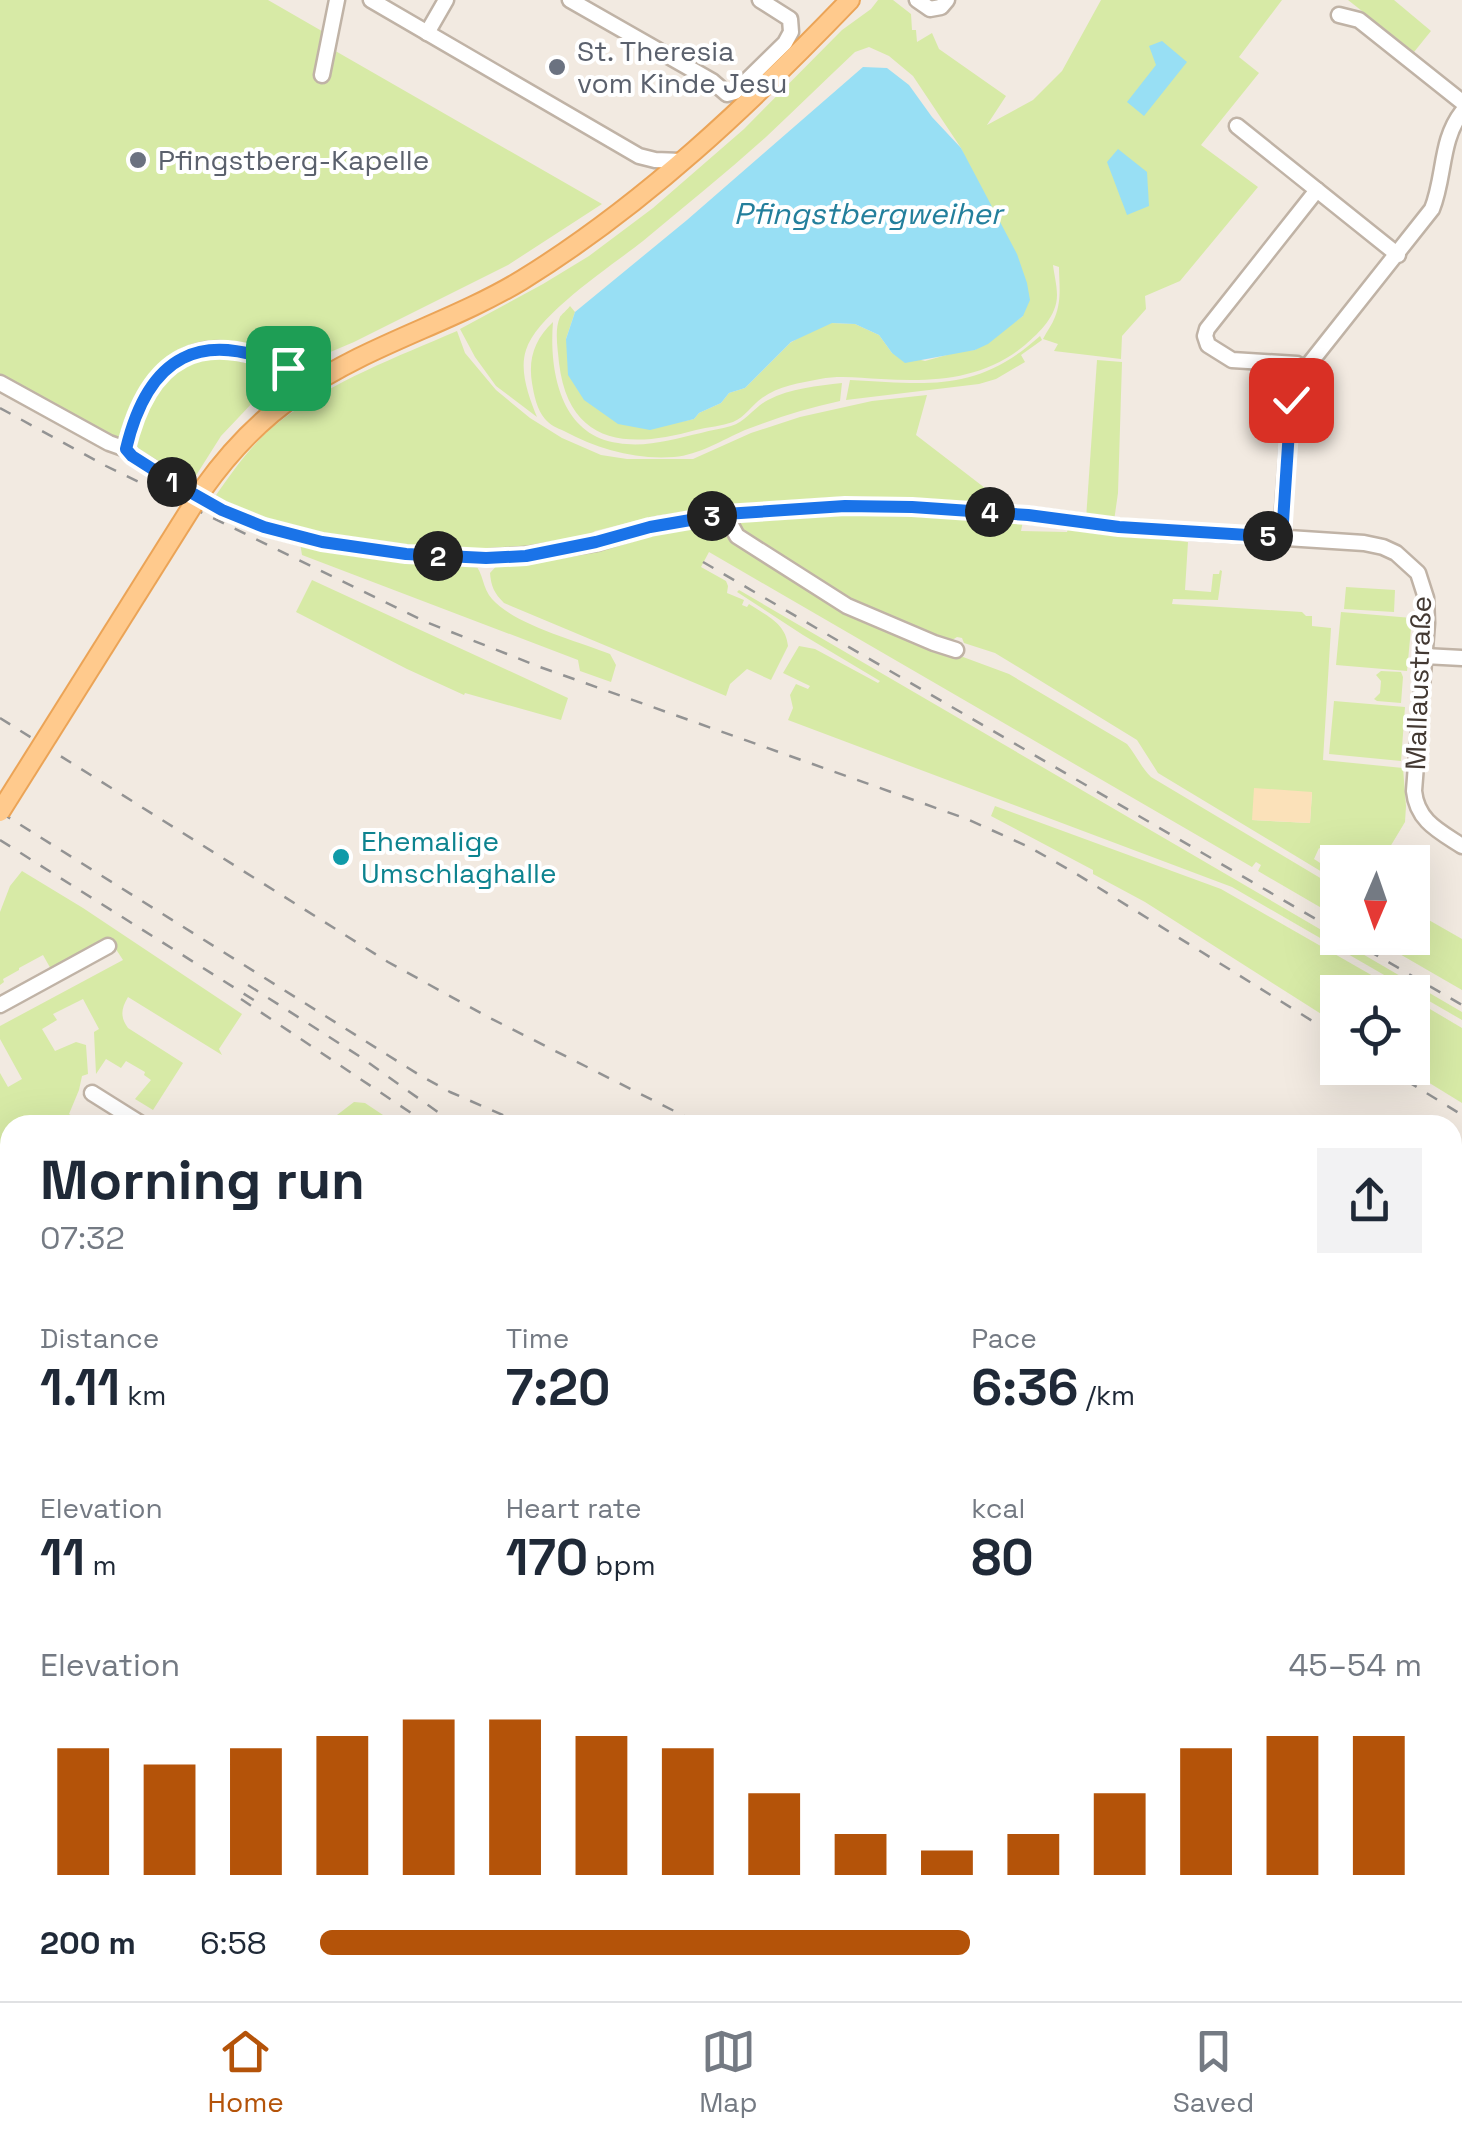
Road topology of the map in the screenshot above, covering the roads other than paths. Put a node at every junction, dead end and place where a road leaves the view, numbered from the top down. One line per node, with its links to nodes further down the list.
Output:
1 (338, 0): 12 (street)
2 (370, 0): 11 (street)
3 (446, 0): 11 (street)
4 (570, 0): 9 (street)
5 (760, 0): 9 (street)
6 (850, 0): 17 (main road)
7 (917, 0): 8 (street)
8 (947, 0)
9 (588, 4)
10 (1339, 15): 13 (street)
11 (427, 33): 16 (street)
12 (322, 75)
13 (1462, 102)
14 (1462, 112): 19 (street)
15 (1237, 126): 18 (street)
16 (639, 156): 17 (street); 17 (street)
17 (658, 173): 22 (main road)
18 (1317, 190): 19 (street); 20 (street)
19 (1398, 254): 20 (street)
20 (1306, 368): 25 (street)
21 (0, 383): 23 (street, Mallaustraße)
22 (300, 392): 23 (street); 29 (main road, bridge)
23 (126, 449): 24 (street, Mallaustraße)
24 (725, 514): 25 (street, Mallaustraße); 26 (street)
25 (1282, 537): 27 (street, Mallaustraße)
26 (956, 650)
27 (1424, 656): 28 (street); 30 (street, Mallaustraße)
28 (1462, 658)
29 (0, 812)
30 (1462, 846)
31 (108, 946): 32 (street)
32 (0, 1005)
33 (92, 1092): 34 (street)
34 (128, 1115)

